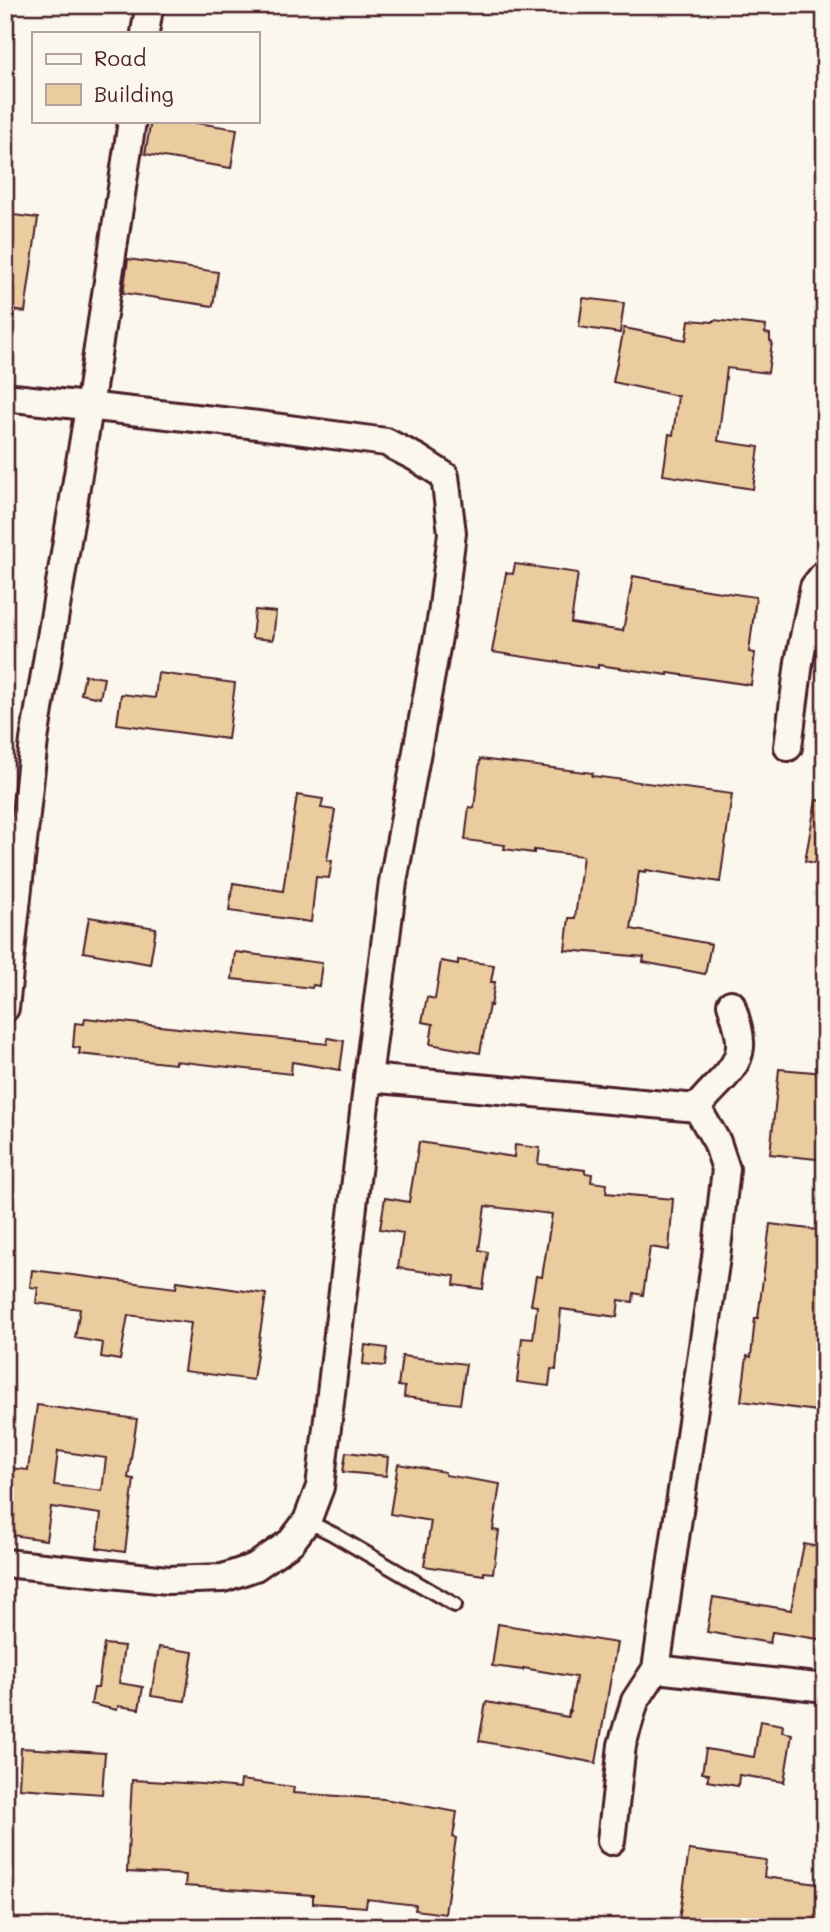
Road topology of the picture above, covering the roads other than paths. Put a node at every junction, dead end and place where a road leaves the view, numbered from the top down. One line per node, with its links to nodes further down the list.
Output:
1 (132, 122): 3 (street)
2 (5, 397): 3 (street)
3 (89, 408): 7 (street); 8 (street)
4 (825, 573): 5 (street)
5 (788, 747)
6 (731, 1004): 9 (street)
7 (5, 1008)
8 (368, 1078): 9 (street); 10 (street)
9 (697, 1108): 13 (street)
10 (307, 1521): 11 (street); 12 (lane)
11 (5, 1563)
12 (455, 1605)
13 (656, 1669): 14 (street); 15 (street)
14 (825, 1688)
15 (611, 1841)

